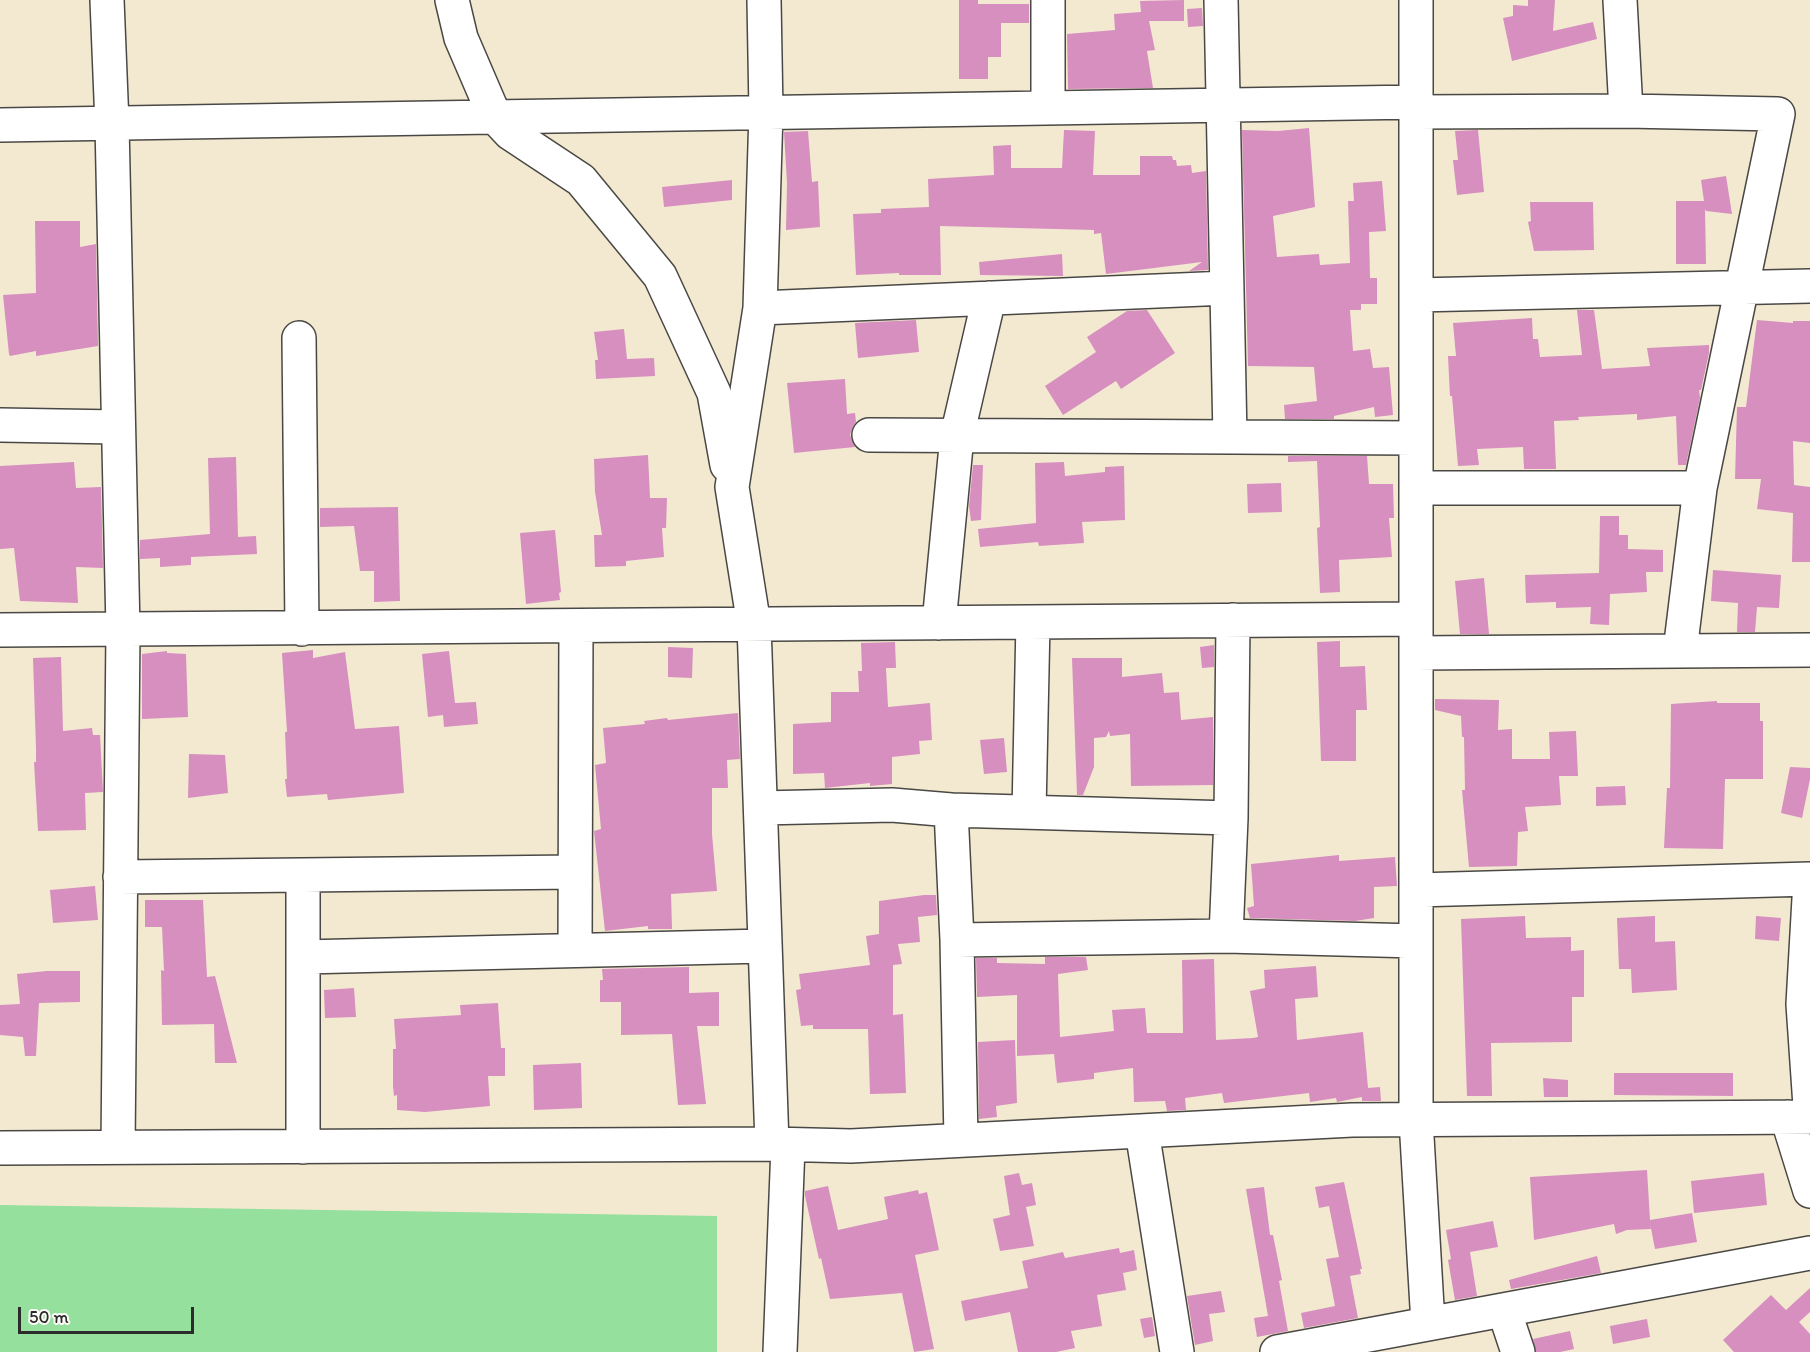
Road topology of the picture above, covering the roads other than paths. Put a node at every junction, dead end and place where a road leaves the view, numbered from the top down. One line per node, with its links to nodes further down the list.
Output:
1 (107, 0): 14 (street)
2 (452, 0): 13 (street)
3 (764, 0): 12 (street)
4 (1048, 0): 9 (street)
5 (1221, 0): 8 (street)
6 (1416, 0): 10 (street)
7 (1620, 0): 11 (street)
8 (1222, 105): 9 (street); 10 (street); 18 (street)
9 (1048, 107): 12 (street)
10 (1416, 107): 11 (street); 19 (street)
11 (1626, 111): 17 (street)
12 (766, 112): 13 (street); 21 (street)
13 (495, 117): 14 (street); 29 (street)
14 (112, 124): 15 (street); 24 (street)
15 (0, 125)
16 (1810, 286): 17 (street)
17 (1743, 287): 19 (street); 31 (street)
18 (1227, 288): 20 (street); 27 (street)
19 (1416, 295): 28 (street)
20 (989, 298): 21 (street); 26 (street)
21 (760, 308): 29 (street)
22 (299, 338): 38 (street)
23 (0, 425): 24 (street)
24 (118, 427): 40 (street)
25 (869, 435): 26 (street)
26 (957, 436): 27 (street); 35 (street)
27 (1230, 437): 28 (street)
28 (1416, 438): 30 (street)
29 (732, 487): 36 (street)
30 (1416, 488): 31 (street); 32 (street)
31 (1700, 488): 42 (street)
32 (1416, 618): 33 (street); 43 (street)
33 (1233, 620): 34 (street); 47 (street)
34 (1033, 622): 35 (street); 46 (street)
35 (939, 623): 36 (street)
36 (754, 625): 37 (street); 44 (street)
37 (576, 626): 38 (street); 48 (street)
38 (302, 629): 40 (street)
39 (0, 630): 40 (street)
40 (123, 630): 50 (street)
41 (1810, 650): 42 (street)
42 (1680, 651): 43 (street)
43 (1416, 653): 52 (street)
44 (761, 808): 45 (street); 56 (street)
45 (951, 810): 46 (street); 54 (street)
46 (1029, 812): 47 (street)
47 (1231, 818): 53 (street)
48 (575, 872): 49 (street); 57 (street)
49 (303, 875): 50 (street); 58 (street)
50 (120, 878): 64 (street)
51 (1810, 880): 52 (street); 59 (street)
52 (1416, 890): 55 (street)
53 (1226, 936): 54 (street); 55 (street)
54 (957, 940): 62 (street)
55 (1416, 940): 60 (street)
56 (765, 946): 57 (street); 63 (street)
57 (575, 951): 58 (street)
58 (303, 957): 65 (street)
59 (1802, 1114): 60 (street); 67 (street)
60 (1416, 1120): 61 (street); 70 (street)
61 (1142, 1131): 62 (street); 72 (street)
62 (961, 1140): 63 (street)
63 (780, 1145): 65 (street); 71 (street)
64 (118, 1147): 65 (street); 66 (street)
65 (303, 1147)
66 (0, 1148)
67 (1810, 1191)
68 (1810, 1252): 69 (street)
69 (1504, 1310): 70 (street); 74 (street)
70 (1428, 1324): 73 (street)
71 (780, 1352)
72 (1177, 1352)
73 (1276, 1352)
74 (1518, 1352)

